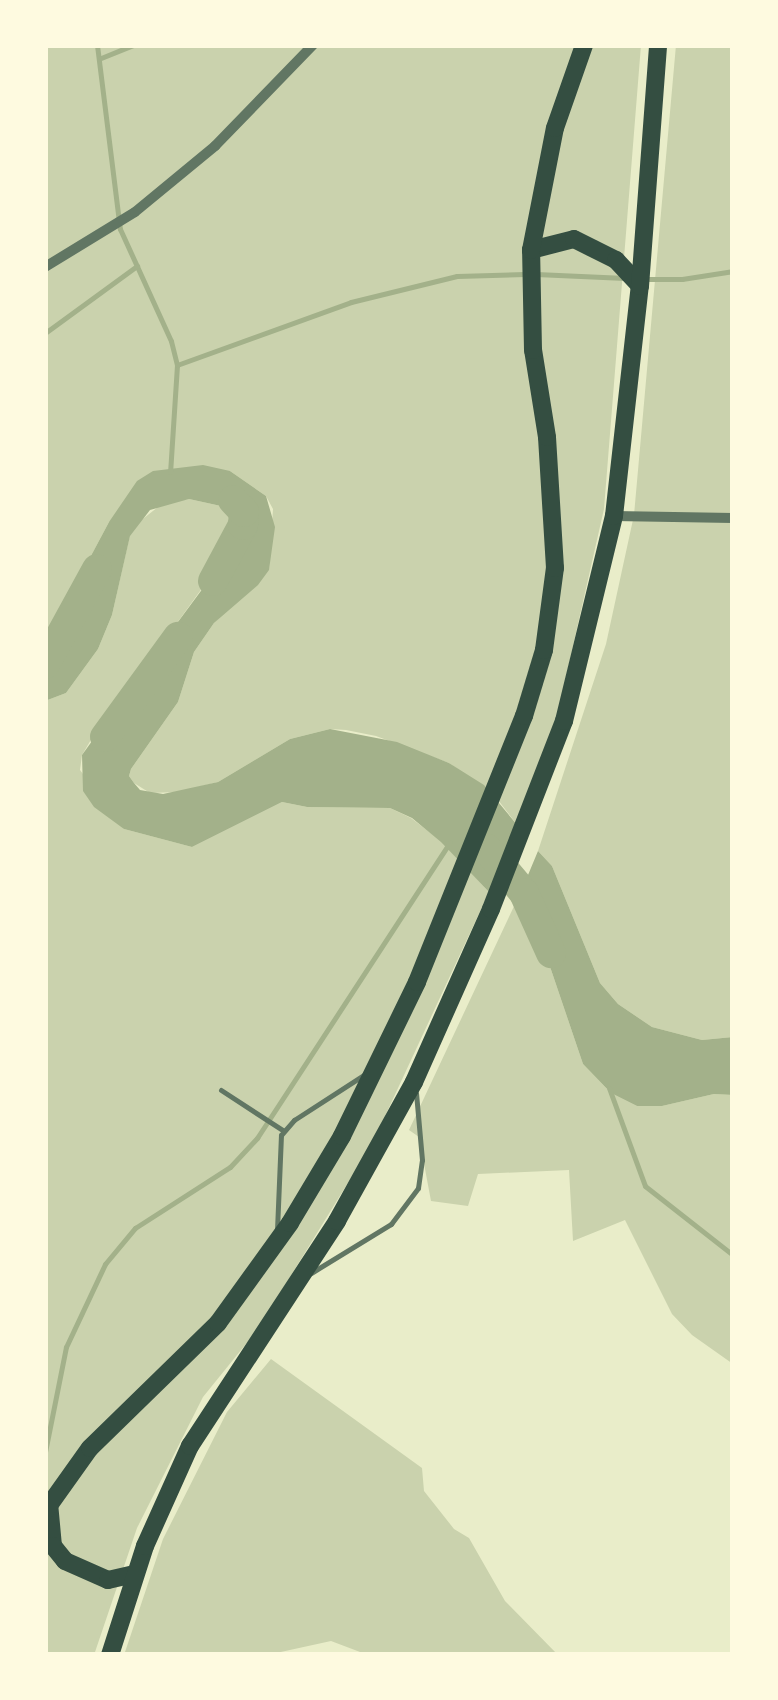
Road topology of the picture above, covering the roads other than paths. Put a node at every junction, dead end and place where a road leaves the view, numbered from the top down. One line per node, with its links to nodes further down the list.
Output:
1 (313, 45): 5 (street)
2 (584, 45): 4 (main road)
3 (658, 45): 6 (main road)
4 (531, 250): 6 (main road); 9 (main road)
5 (45, 266)
6 (640, 286): 7 (main road)
7 (614, 516): 8 (street); 10 (main road)
8 (733, 518)
9 (379, 1063): 12 (lane); 13 (main road)
10 (414, 1082): 14 (main road); 14 (lane)
11 (222, 1090): 12 (lane)
12 (284, 1131): 13 (lane)
13 (276, 1246): 15 (main road)
14 (300, 1280): 16 (main road)
15 (47, 1507): 16 (main road)
16 (135, 1574): 17 (main road)
17 (110, 1655)

